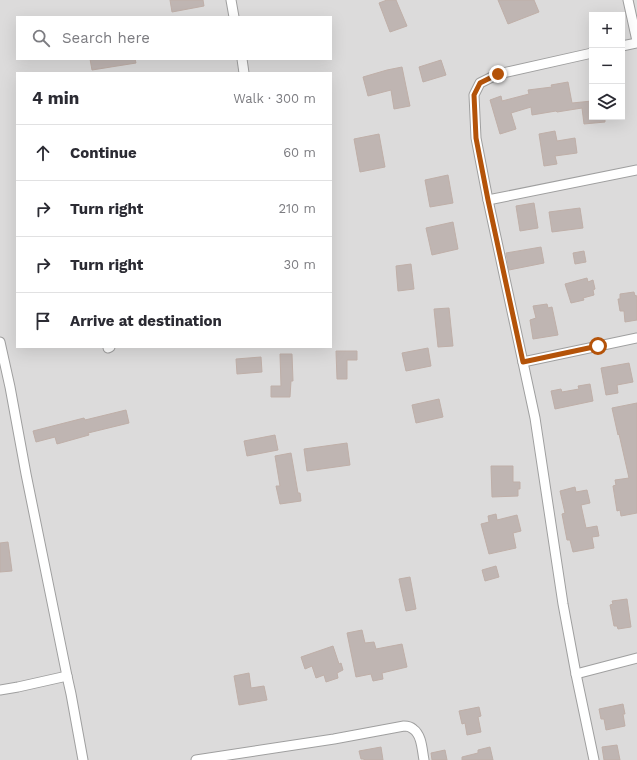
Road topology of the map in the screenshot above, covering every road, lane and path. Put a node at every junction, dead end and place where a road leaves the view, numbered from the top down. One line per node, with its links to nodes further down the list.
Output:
1 (231, 0): 3 (street)
2 (628, 0): 4 (street)
3 (234, 16)
4 (637, 42): 5 (street)
5 (625, 45)
6 (589, 54): 10 (street)
7 (242, 60): 8 (street)
8 (244, 72)
9 (637, 170): 10 (street)
10 (488, 200): 13 (street)
11 (637, 338): 13 (street)
12 (0, 342): 14 (street)
13 (523, 362): 17 (street)
14 (10, 387): 15 (street); 18 (street)
15 (0, 389)
16 (637, 658): 17 (street)
17 (576, 674): 24 (street)
18 (67, 676): 19 (street); 21 (street)
19 (0, 690)
20 (247, 756): 22 (street); 23 (street)
21 (83, 760)
22 (196, 760)
23 (424, 760)
24 (594, 760)

